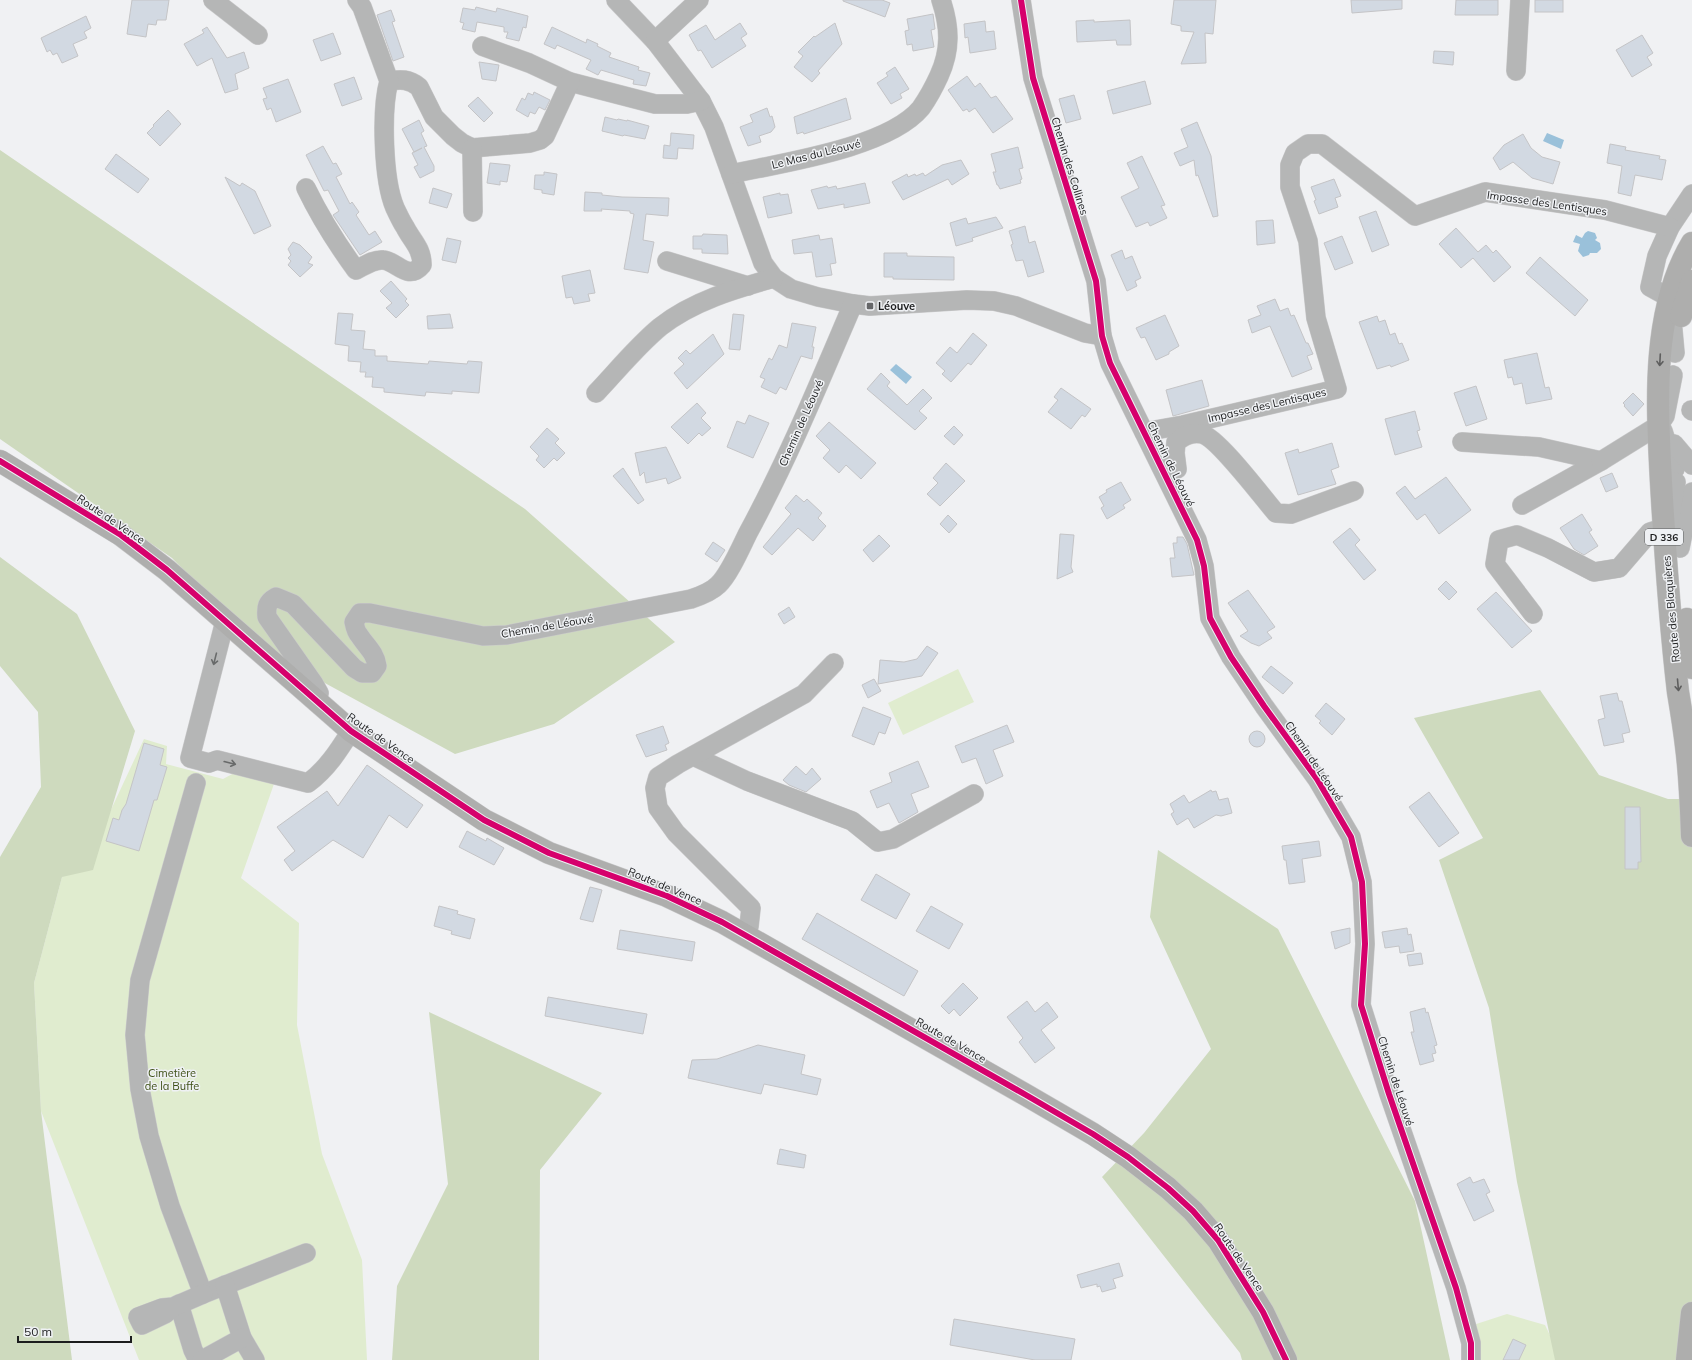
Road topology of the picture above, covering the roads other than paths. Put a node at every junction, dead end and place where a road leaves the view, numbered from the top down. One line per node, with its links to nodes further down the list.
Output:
1 (213, 0): 8 (street)
2 (357, 0): 12 (street)
3 (616, 0): 9 (street)
4 (699, 0): 9 (street)
5 (941, 0): 16 (street, Le Mas du Léouvé)
6 (1021, 0): 29 (street, Chemin des Collines)
7 (1520, 0): 11 (street)
8 (258, 35)
9 (655, 41): 14 (street)
10 (482, 46): 13 (street)
11 (1516, 71)
12 (389, 81): 15 (street); 17 (street)
13 (570, 82): 14 (street); 15 (street)
14 (700, 101): 16 (street)
15 (472, 148): 19 (street)
16 (731, 174): 24 (street)
17 (306, 188)
18 (1692, 194): 20 (street)
19 (473, 212)
20 (1670, 227): 27 (street); 34 (street, Impasse des Lentisques)
21 (1692, 243): 27 (main road, Route des Blaquières / D 336)
22 (667, 261): 26 (street)
23 (1692, 261): 27 (street)
24 (774, 278): 26 (street); 28 (street)
25 (1692, 281): 30 (main road, Route des Blaquières / D 336)
26 (748, 286): 32 (street)
27 (1670, 298): 30 (street); 33 (main road, Route des Blaquières / D 336, one-way to 33)
28 (853, 304): 29 (street); 48 (street, Chemin de Léouvé)
29 (1102, 336): 34 (street, Chemin de Léouvé)
30 (1675, 353): 31 (main road, Route des Blaquières / D 336)
31 (1673, 375): 33 (street); 39 (main road, Route des Blaquières / D 336)
32 (596, 393)
33 (1659, 425): 37 (street); 39 (street); 42 (main road, Route des Blaquières / D 336)
34 (1144, 432): 38 (street, Chemin de Léouvé)
35 (1462, 442): 37 (street)
36 (0, 461): 44 (main road, Route de Vence)
37 (1601, 461): 41 (street)
38 (1166, 475): 40 (street); 65 (street, Chemin de Léouvé)
39 (1684, 477): 42 (street); 45 (main road, Route des Blaquières / D 336)
40 (1354, 491)
41 (1522, 505)
42 (1664, 528): 43 (street); 45 (street); 53 (main road, Route des Blaquières / D 336, one-way to 53)
43 (1533, 614)
44 (225, 622): 48 (main road, Route de Vence); 51 (street, one-way to 51)
45 (1688, 627): 47 (main road, Route des Blaquières / D 336)
46 (834, 664): 50 (street)
47 (1692, 668)
48 (317, 703): 49 (main road, Route de Vence)
49 (351, 731): 51 (street, one-way to 49); 54 (main road, Route de Vence)
50 (693, 756): 52 (street); 54 (street)
51 (199, 773): 57 (street)
52 (974, 794)
53 (1692, 836)
54 (746, 935): 64 (main road, Route de Vence)
55 (306, 1253): 56 (street)
56 (225, 1285): 57 (street); 59 (street)
57 (203, 1294): 61 (street)
58 (1692, 1313): 66 (main road)
59 (242, 1338): 60 (street); 63 (street)
60 (223, 1355): 62 (street)
61 (198, 1360)
62 (202, 1360)
63 (255, 1360)
64 (1286, 1360)
65 (1471, 1360)
66 (1687, 1360)

